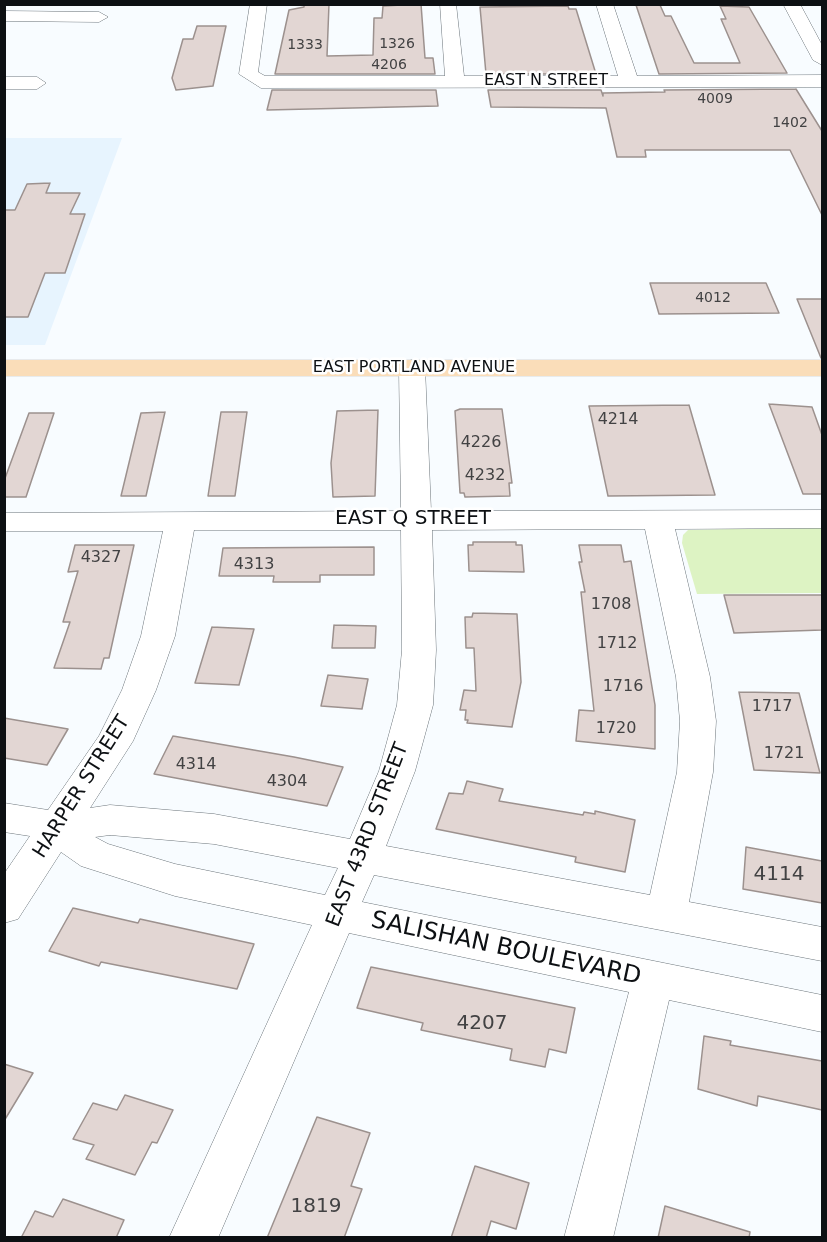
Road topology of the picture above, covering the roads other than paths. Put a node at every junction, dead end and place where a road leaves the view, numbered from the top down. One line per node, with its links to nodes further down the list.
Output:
1 (259, 4): 9 (street, EAST N STREET)
2 (448, 4): 9 (street)
3 (604, 4): 8 (street)
4 (791, 4): 7 (street)
5 (4, 16): 6 (street)
6 (99, 16)
7 (822, 60)
8 (629, 80): 9 (street, EAST N STREET); 10 (street, EAST N STREET)
9 (455, 81)
10 (822, 81)
11 (4, 83): 12 (street)
12 (37, 83)
13 (4, 368): 14 (main road, EAST PORTLAND AVENUE)
14 (412, 368): 15 (main road, EAST PORTLAND AVENUE); 16 (street, EAST 43RD STREET)
15 (822, 368)
16 (418, 519): 18 (street, EAST Q STREET); 20 (street, EAST Q STREET); 23 (street, EAST 43RD STREET)
17 (822, 519): 18 (street, EAST Q STREET)
18 (658, 520): 25 (street)
19 (4, 522): 20 (street, EAST Q STREET)
20 (180, 522): 22 (street, HARPER STREET)
21 (4, 817): 22 (street)
22 (59, 827): 23 (street); 24 (street, HARPER STREET); 26 (street, SALISHAN BOULEVARD)
23 (363, 855): 25 (street); 26 (street, EAST 43RD STREET)
24 (4, 907)
25 (666, 914): 27 (street)
26 (338, 915): 28 (street, SALISHAN BOULEVARD); 30 (street, EAST 43RD STREET)
27 (822, 944)
28 (653, 980): 29 (street, SALISHAN BOULEVARD); 31 (street)
29 (822, 1014)
30 (193, 1238)
31 (588, 1238)

